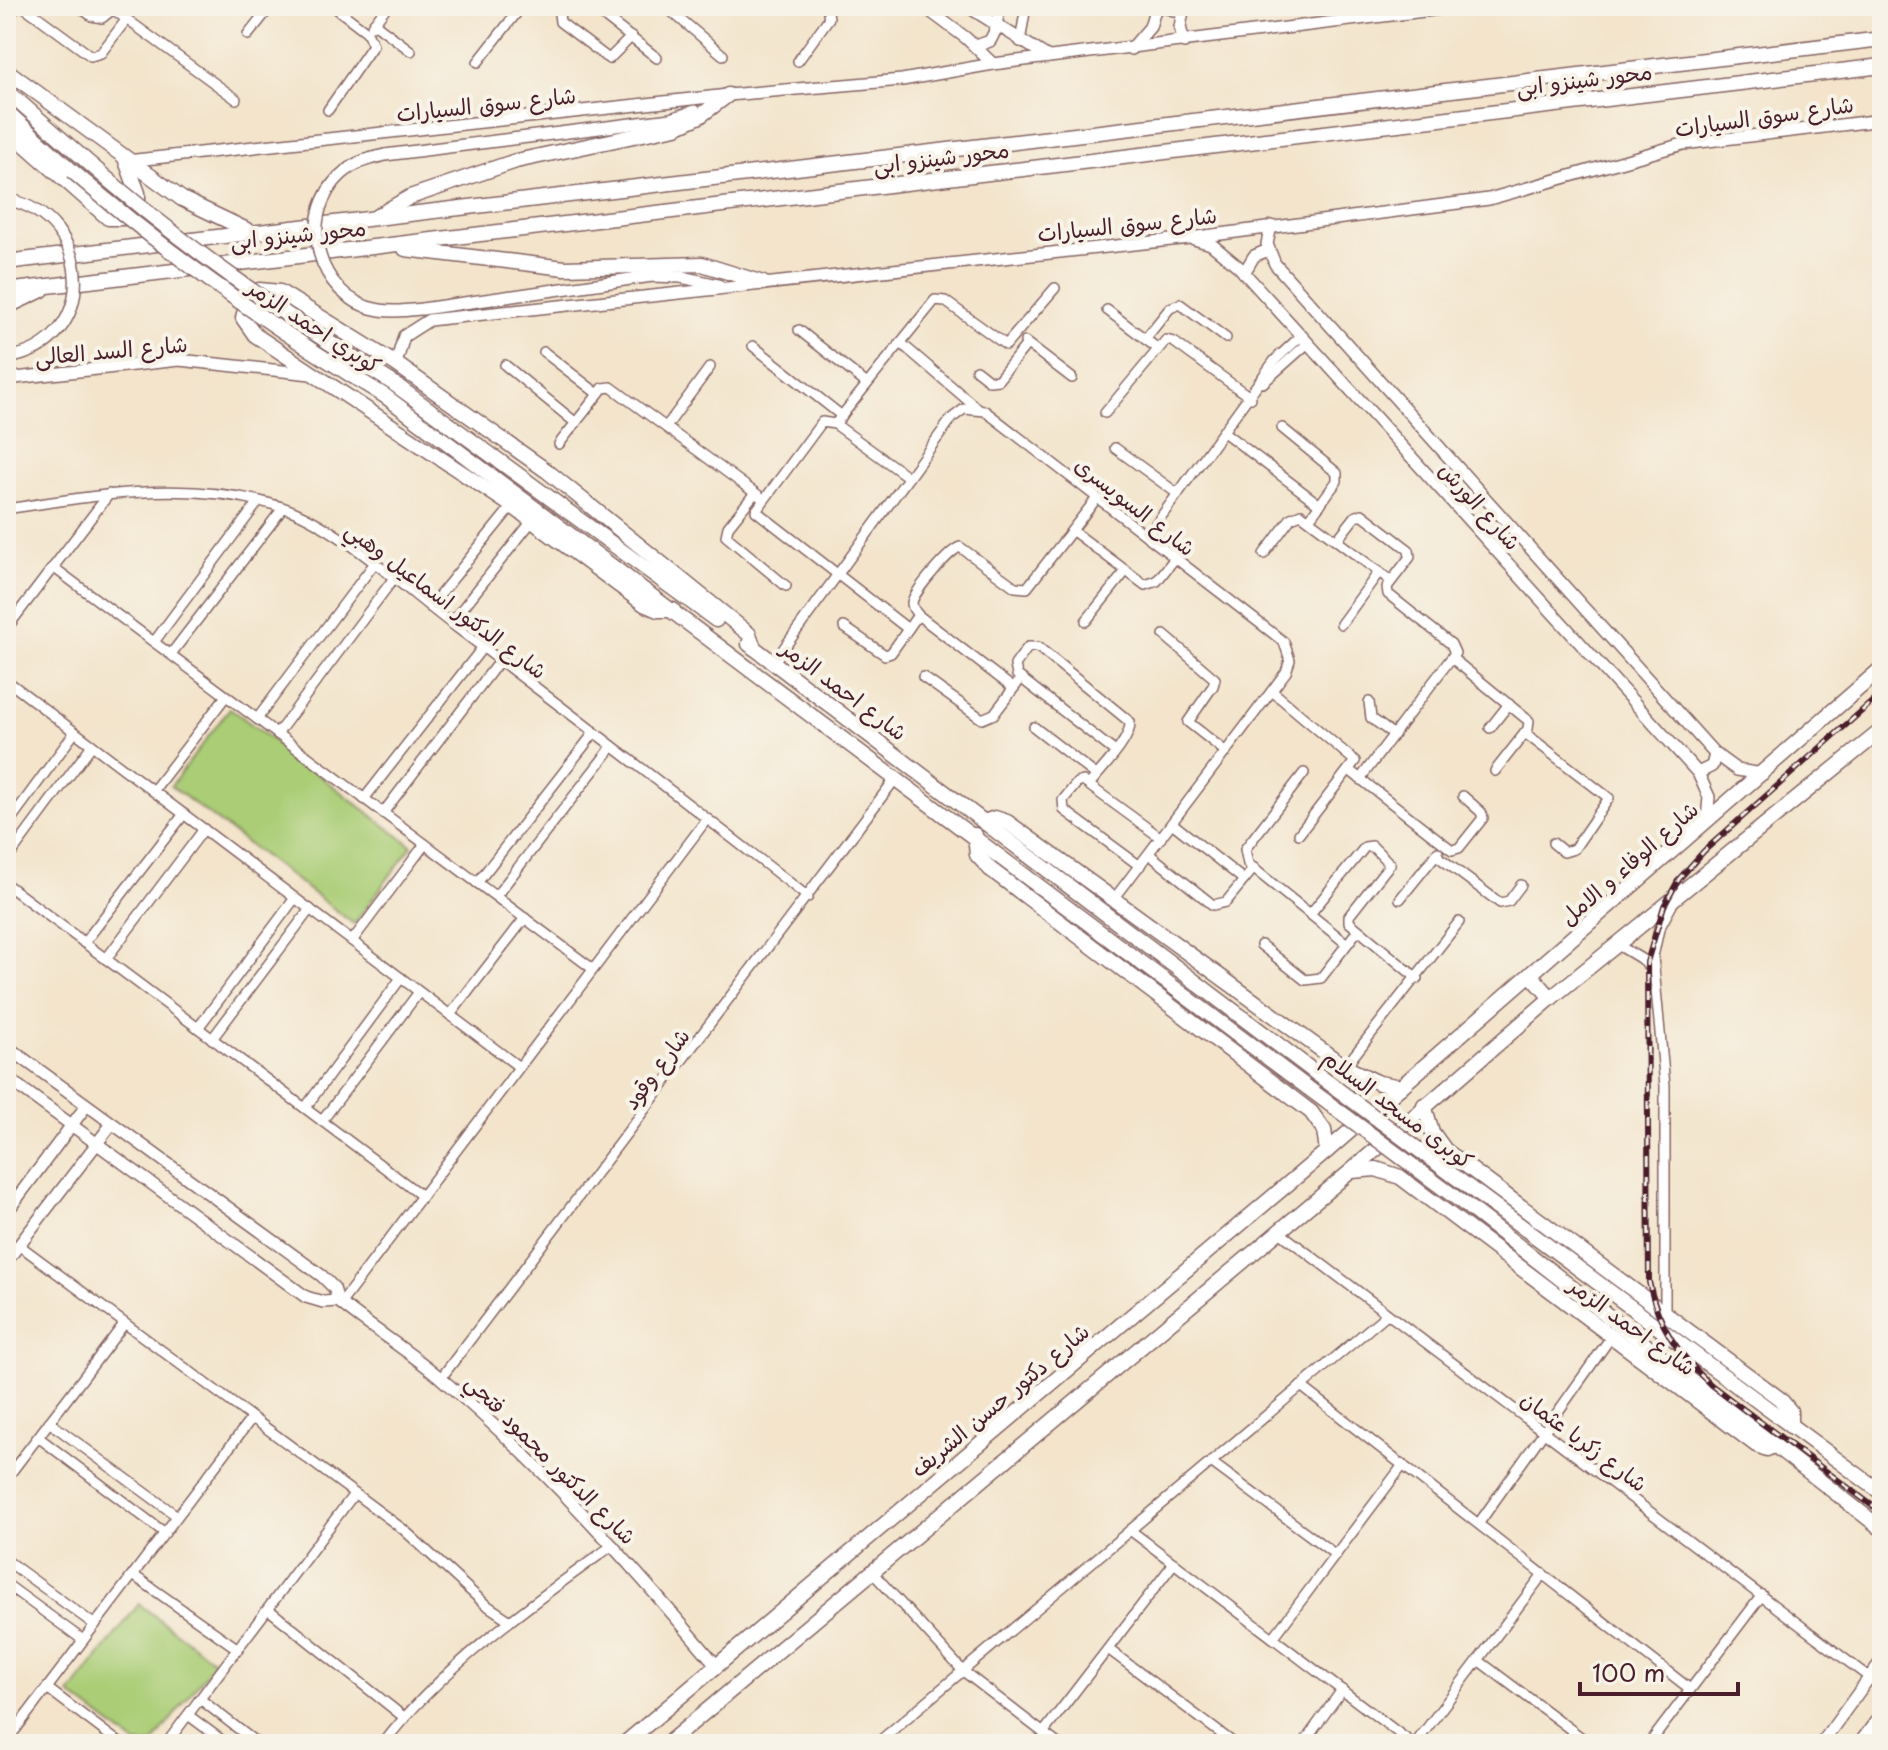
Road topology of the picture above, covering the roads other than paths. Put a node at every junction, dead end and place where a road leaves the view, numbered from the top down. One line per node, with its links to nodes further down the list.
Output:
1 (17, 6): 20 (street)
2 (23, 6): 21 (street)
3 (78, 6): 19 (street)
4 (271, 6): 25 (street)
5 (333, 6): 24 (street)
6 (387, 6): 22 (street)
7 (522, 6): 37 (street)
8 (563, 6): 26 (street)
9 (591, 6): 26 (street)
10 (665, 6): 33 (street)
11 (827, 6): 36 (street)
12 (923, 6): 30 (street)
13 (967, 6): 23 (street)
14 (1000, 6): 23 (street)
15 (1026, 6): 28 (street)
16 (1158, 6): 17 (street); 31 (street)
17 (1184, 6): 29 (street)
18 (1465, 6): 29 (street, شارع سوق السيارات)
19 (116, 8): 21 (street)
20 (6, 20)
21 (126, 20): 43 (street)
22 (374, 23): 24 (street); 32 (street)
23 (997, 27): 28 (street); 30 (street)
24 (367, 32): 44 (street)
25 (248, 35)
26 (631, 37): 35 (street)
27 (1882, 39): 50 (main road, محور شينزو ابى)
28 (1020, 42): 34 (street)
29 (1184, 42): 31 (street, شارع سوق السيارات)
30 (976, 46): 38 (street)
31 (1131, 49): 34 (street, شارع سوق السيارات)
32 (411, 51)
33 (723, 55)
34 (1048, 57): 38 (street, شارع سوق السيارات)
35 (657, 58)
36 (798, 61)
37 (478, 62)
38 (993, 64): 42 (street, شارع سوق السيارات)
39 (1882, 66): 54 (main road, محور شينزو ابى)
40 (6, 70): 48 (main road)
41 (6, 90): 84 (main road, كوبري احمد الزمر, bridge)
42 (722, 96): 48 (street, شارع سوق السيارات); 50 (main road); 60 (street, bridge)
43 (236, 99)
44 (328, 110)
45 (6, 111): 84 (main road, كوبري احمد الزمر, bridge)
46 (1882, 120): 51 (street, شارع سوق السيارات)
47 (6, 128): 48 (main road)
48 (125, 161): 52 (main road)
49 (6, 199): 75 (street, bridge)
50 (372, 219): 52 (main road, محور شينزو ابى)
51 (1271, 226): 53 (street, شارع سوق السيارات); 55 (street)
52 (253, 232): 56 (main road, محور شينزو ابى)
53 (1190, 238): 57 (street, شارع الورش); 58 (street, شارع سوق السيارات)
54 (381, 246): 58 (main road); 59 (main road, محور شينزو ابى)
55 (1268, 250): 57 (street); 160 (street, شارع الورش)
56 (6, 262)
57 (1244, 273): 69 (street, شارع الورش)
58 (763, 283): 60 (street, شارع سوق السيارات)
59 (48, 286): 62 (main road, محور شينزو ابى); 63 (main road)
60 (725, 288): 76 (street, شارع سوق السيارات)
61 (1055, 288): 66 (street)
62 (6, 291)
63 (6, 307)
64 (1107, 310): 68 (street)
65 (799, 330): 83 (street)
66 (1016, 335): 70 (street); 71 (street)
67 (1226, 338): 68 (street)
68 (1145, 339): 73 (street)
69 (1304, 340): 86 (street); 164 (street, شارع الورش)
70 (902, 344): 83 (street); 87 (street, شارع السويسرى)
71 (1027, 344): 79 (street); 81 (street)
72 (753, 346): 89 (street)
73 (1157, 348): 86 (street); 88 (street)
74 (544, 352): 85 (street)
75 (6, 358)
76 (396, 364): 80 (main road, شارع احمد الزمر); 133 (main road, شارع احمد الزمر)
77 (505, 365): 90 (street)
78 (710, 367): 91 (street)
79 (976, 370)
80 (315, 374): 82 (street, شارع السد العالى); 103 (main road, شارع احمد الزمر)
81 (1072, 378)
82 (6, 379)
83 (867, 384): 89 (street)
84 (389, 390): 122 (main road); 133 (main road)
85 (598, 394): 90 (street); 91 (street)
86 (1251, 398): 93 (street)
87 (978, 409): 96 (street); 100 (street, شارع السويسرى)
88 (1105, 413)
89 (839, 420): 96 (street); 99 (street)
90 (576, 423): 94 (street)
91 (666, 427): 99 (street)
92 (1282, 428): 102 (street)
93 (1225, 433): 98 (street); 102 (street)
94 (559, 444)
95 (1115, 448): 98 (street)
96 (908, 477): 117 (street)
97 (109, 494): 101 (street, شارع الدكتور اسماعيل وهبي); 105 (street, شارع الدكتور اسماعيل وهبي); 114 (street)
98 (1178, 494): 109 (street)
99 (758, 495): 117 (street); 120 (street)
100 (1097, 498): 108 (street); 109 (street, شارع السويسرى)
101 (259, 501): 104 (street, شارع الدكتور اسماعيل وهبي); 131 (street)
102 (1320, 505): 106 (street)
103 (512, 506): 107 (main road, شارع احمد الزمر); 121 (street)
104 (283, 508): 113 (street, شارع الدكتور اسماعيل وهبي); 134 (street)
105 (6, 509)
106 (1310, 518): 110 (street); 111 (street)
107 (532, 521): 122 (main road, شارع احمد الزمر); 125 (street)
108 (1073, 531): 115 (street); 123 (street)
109 (1147, 536): 112 (street, شارع السويسرى)
110 (1337, 540): 116 (street); 119 (street)
111 (1264, 554)
112 (1175, 558): 115 (street); 143 (street, شارع السويسرى)
113 (374, 564): 118 (street, شارع الدكتور اسماعيل وهبي); 147 (street)
114 (53, 567): 128 (street); 131 (street)
115 (1125, 572): 124 (street)
116 (1379, 572): 119 (street); 126 (street)
117 (837, 573): 129 (street); 137 (street)
118 (394, 578): 121 (street, شارع الدكتور اسماعيل وهبي); 154 (street)
119 (1391, 581): 135 (street)
120 (786, 586)
121 (430, 607): 125 (street, شارع الدكتور اسماعيل وهبي)
122 (673, 610): 167 (main road, شارع احمد الزمر)
123 (918, 615): 129 (street); 142 (street)
124 (1086, 621)
125 (451, 623): 132 (street, شارع الدكتور اسماعيل وهبي)
126 (1341, 624)
127 (844, 627): 129 (street)
128 (6, 629)
129 (908, 629)
130 (1164, 635): 159 (street)
131 (154, 642): 134 (street)
132 (483, 647): 136 (street, شارع الدكتور اسماعيل وهبي); 172 (street)
133 (754, 648): 137 (main road, شارع احمد الزمر)
134 (171, 654): 144 (street)
135 (1453, 659): 146 (street); 155 (street)
136 (500, 660): 152 (street, شارع الدكتور اسماعيل وهبي); 173 (street)
137 (773, 663): 176 (main road, شارع احمد الزمر)
138 (1882, 668): 165 (main road, شارع الوفاء و الامل)
139 (923, 677): 142 (street)
140 (1021, 678): 142 (street); 158 (street); 158 (street)
141 (6, 680): 151 (street)
142 (1013, 688)
143 (1272, 691): 159 (street, شارع السويسرى); 161 (street)
144 (226, 696): 147 (street); 170 (street)
145 (1369, 702): 155 (street)
146 (1509, 704): 149 (street); 153 (street)
147 (257, 719): 154 (street)
148 (1034, 727): 166 (street)
149 (1490, 728)
150 (1882, 730): 199 (main road)
151 (75, 732): 156 (street); 179 (street)
152 (594, 733): 157 (street, شارع الدكتور اسماعيل وهبي); 193 (street)
153 (1525, 733): 162 (street); 184 (street)
154 (277, 734): 172 (street)
155 (1394, 735): 168 (street)
156 (92, 745): 170 (street); 189 (street)
157 (612, 747): 175 (street, شارع الدكتور اسماعيل وهبي); 196 (street)
158 (1114, 751): 166 (street)
159 (1226, 752): 177 (street, شارع السويسرى)
160 (1715, 754): 164 (street); 165 (street, شارع الورش)
161 (1349, 770): 168 (street); 181 (street)
162 (1495, 771)
163 (1304, 773): 191 (street)
164 (1698, 773): 178 (street, شارع الورش)
165 (1764, 774): 178 (main road, شارع الوفاء و الامل)
166 (1096, 775): 169 (street)
167 (896, 778): 182 (main road, شارع احمد الزمر); 197 (street, شارع وقود)
168 (1360, 779): 186 (street)
169 (1089, 785): 183 (street); 190 (street)
170 (153, 791): 174 (street)
171 (1463, 796): 186 (street)
172 (364, 799): 173 (street)
173 (383, 813): 185 (street)
174 (184, 814): 180 (street); 208 (street)
175 (707, 819): 197 (street, شارع الدكتور اسماعيل وهبي); 213 (street)
176 (984, 822): 200 (main road, شارع احمد الزمر); 254 (main road, كوبرى مسجد السلام, bridge)
177 (1172, 823): 183 (street, شارع السويسرى); 192 (street)
178 (1706, 824): 214 (main road, شارع الوفاء و الامل)
179 (6, 826)
180 (204, 829): 198 (street); 212 (street)
181 (1299, 834)
182 (975, 835): 228 (main road, شارع احمد الزمر); 257 (main road, كوبرى مسجد السلام, bridge)
183 (1161, 838): 187 (street, شارع السويسرى)
184 (1553, 843)
185 (425, 844): 193 (street); 207 (street)
186 (1444, 845): 188 (street)
187 (1149, 854): 190 (street, شارع السويسرى); 192 (street)
188 (1436, 855): 195 (street); 201 (street)
189 (6, 861)
190 (1140, 866): 200 (street, شارع السويسرى)
191 (1254, 868): 192 (street); 203 (street)
192 (1244, 880)
193 (477, 883): 196 (street)
194 (6, 884): 208 (street)
195 (1521, 885)
196 (496, 896): 204 (street)
197 (808, 897): 250 (street, شارع وقود)
198 (295, 898): 202 (street); 221 (street)
199 (1676, 898): 211 (main road); 215 (street)
200 (1114, 899): 225 (main road, شارع احمد الزمر)
201 (1400, 899)
202 (310, 909): 207 (street); 222 (street)
203 (1310, 914): 206 (street); 209 (street)
204 (525, 918): 213 (street); 220 (street)
205 (1459, 922): 217 (street)
206 (1358, 930): 209 (street); 217 (street)
207 (352, 941): 216 (street)
208 (84, 943): 212 (street)
209 (1347, 944): 210 (street)
210 (1261, 945)
211 (1618, 945): 215 (street); 219 (main road)
212 (106, 959): 221 (street)
213 (593, 969): 224 (street)
214 (1531, 975): 219 (main road); 227 (main road, شارع الوفاء و الامل)
215 (1656, 976): 247 (street)
216 (401, 978): 218 (street); 231 (street)
217 (1418, 979): 225 (street)
218 (419, 992): 220 (street); 232 (street)
219 (1551, 998): 229 (main road)
220 (450, 1015): 224 (street)
221 (198, 1028): 222 (street)
222 (212, 1039): 231 (street)
223 (6, 1046): 230 (street, شارع الدكتور محمود فتحي)
224 (519, 1067): 240 (street)
225 (1345, 1067): 227 (main road, شارع احمد الزمر); 228 (main road)
226 (6, 1077): 233 (street, شارع الدكتور محمود فتحي)
227 (1401, 1087): 237 (main road, شارع دكتور حسن الشريف)
228 (1302, 1105): 237 (main road, شارع احمد الزمر)
229 (1424, 1105): 236 (main road, شارع احمد الزمر); 238 (main road)
230 (86, 1106): 233 (street); 234 (street, شارع الدكتور محمود فتحي)
231 (305, 1108): 232 (street)
232 (322, 1121): 240 (street)
233 (72, 1125): 235 (street, شارع الدكتور محمود فتحي); 241 (street)
234 (111, 1125): 235 (street); 245 (street, شارع الدكتور محمود فتحي)
235 (96, 1144): 243 (street); 245 (street, شارع الدكتور محمود فتحي)
236 (1445, 1150): 239 (main road); 247 (main road, شارع احمد الزمر)
237 (1327, 1151): 263 (main road, شارع دكتور حسن الشريف)
238 (1351, 1171): 239 (main road, شارع احمد الزمر); 242 (main road)
239 (1407, 1182): 249 (main road, شارع احمد الزمر)
240 (422, 1196): 245 (street)
241 (6, 1213)
242 (1278, 1231): 246 (street, شارع زكريا عثمان); 265 (main road)
243 (19, 1245): 244 (street); 248 (street)
244 (6, 1262)
245 (339, 1302): 250 (street, شارع الدكتور محمود فتحي)
246 (1387, 1314): 251 (street); 255 (street, شارع زكريا عثمان)
247 (1665, 1315): 254 (main road, شارع احمد الزمر)
248 (124, 1324): 252 (street); 253 (street)
249 (1611, 1337): 255 (street); 257 (main road, شارع احمد الزمر)
250 (441, 1378): 270 (street, شارع الدكتور محمود فتحي)
251 (1301, 1386): 258 (street); 259 (street)
252 (251, 1419): 262 (street); 264 (street)
253 (49, 1422): 256 (street); 264 (street)
254 (1790, 1426): 261 (main road, شارع احمد الزمر)
255 (1543, 1430): 266 (street); 278 (street, شارع زكريا عثمان)
256 (38, 1437): 260 (street); 269 (street)
257 (1775, 1445): 267 (main road, شارع احمد الزمر)
258 (1211, 1462): 268 (street); 271 (street)
259 (1403, 1465): 266 (street); 271 (street)
260 (6, 1479)
261 (1882, 1493)
262 (354, 1494): 280 (street); 281 (street)
263 (918, 1497): 265 (main road); 279 (main road, شارع دكتور حسن الشريف)
264 (177, 1516): 269 (street)
265 (936, 1518): 274 (main road)
266 (1479, 1523): 275 (street)
267 (1882, 1529)
268 (1130, 1530): 273 (street); 291 (street)
269 (165, 1533): 276 (street)
270 (613, 1545): 281 (street); 290 (street, شارع الدكتور محمود فتحي)
271 (1336, 1555): 284 (street)
272 (6, 1560): 283 (street)
273 (1174, 1563): 284 (street); 287 (street)
274 (872, 1572): 282 (main road); 291 (street)
275 (1543, 1574): 288 (street); 294 (street)
276 (133, 1575): 283 (street); 286 (street)
277 (6, 1584): 285 (street)
278 (1762, 1595): 292 (street, شارع زكريا عثمان); 294 (street)
279 (794, 1601): 282 (main road); 290 (main road, شارع دكتور حسن الشريف)
280 (268, 1609): 286 (street); 299 (street)
281 (509, 1620): 299 (street)
282 (812, 1622): 309 (main road)
283 (95, 1625): 285 (street)
284 (1273, 1638): 295 (street)
285 (83, 1640): 293 (street)
286 (238, 1649): 296 (street)
287 (1108, 1649): 301 (street); 312 (street)
288 (1478, 1660): 314 (street); 315 (street)
289 (1882, 1660): 292 (street)
290 (717, 1666): 308 (main road, شارع دكتور حسن الشريف)
291 (963, 1671): 301 (street); 310 (street)
292 (1870, 1678): 317 (street)
293 (47, 1688): 300 (street); 303 (street)
294 (1690, 1689): 316 (street)
295 (1342, 1690): 313 (street); 314 (street)
296 (200, 1699): 298 (street); 306 (street)
297 (1882, 1713): 318 (street)
298 (188, 1715): 304 (street); 305 (street)
299 (405, 1718): 307 (street)
300 (10, 1729): 302 (street)
301 (1043, 1733): 311 (street)
302 (6, 1742)
303 (121, 1744)
304 (166, 1744)
305 (227, 1744)
306 (258, 1744)
307 (383, 1744)
308 (624, 1744)
309 (667, 1744)
310 (876, 1744)
311 (1058, 1744)
312 (1235, 1744)
313 (1303, 1744)
314 (1414, 1744)
315 (1590, 1744)
316 (1649, 1744)
317 (1821, 1744)
318 (1859, 1744)

